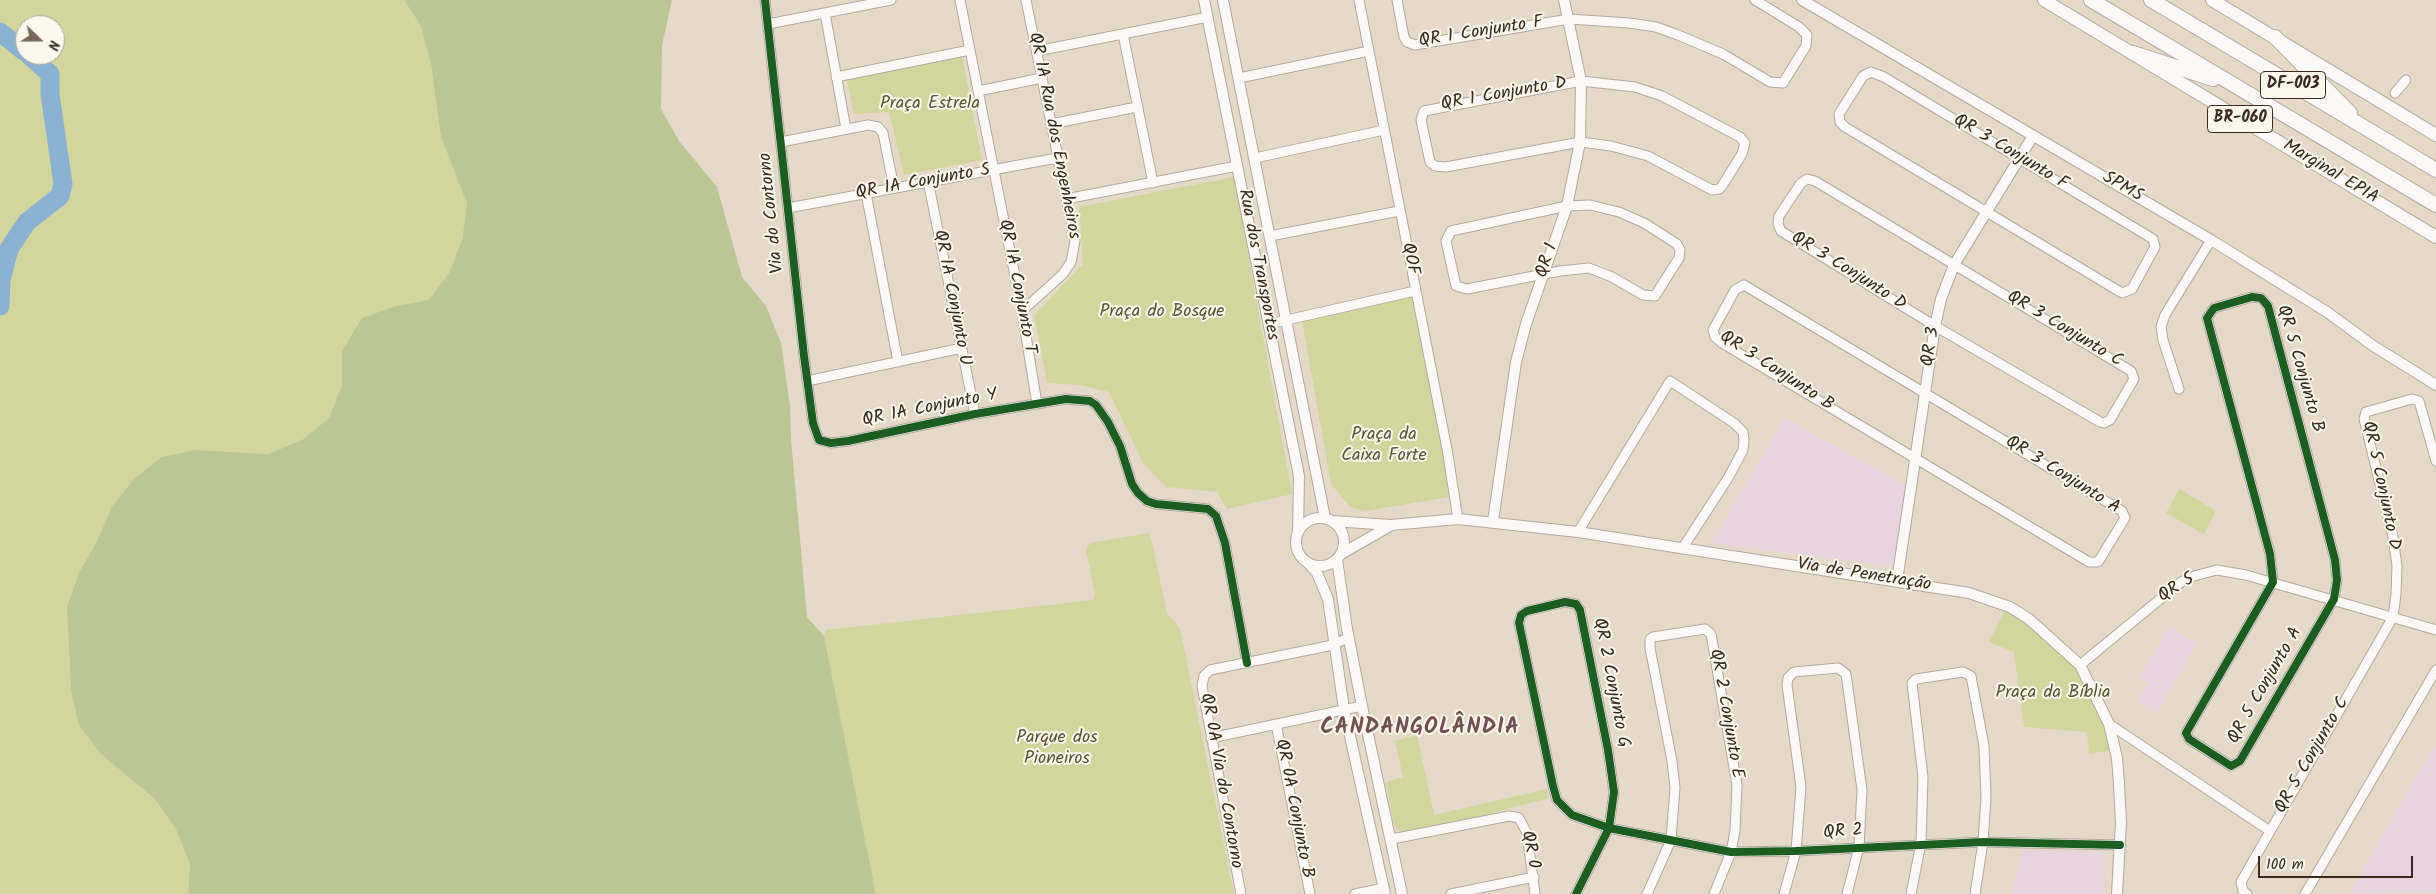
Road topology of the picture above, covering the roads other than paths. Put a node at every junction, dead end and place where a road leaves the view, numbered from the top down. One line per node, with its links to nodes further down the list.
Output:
1 (766, 0): 19 (street, Via do Contorno)
2 (891, 0): 16 (street)
3 (960, 0): 22 (street, QR 1A Conjunto T)
4 (1026, 0): 24 (street, QR 1A Rua dos Engenheiros)
5 (1204, 0): 17 (street, Rua dos Transportes)
6 (1223, 0): 28 (street, Rua dos Transportes)
7 (1358, 0): 23 (street, QOF)
8 (1397, 0): 18 (street, QR 1 Conjunto F)
9 (1564, 0): 18 (street, QR 1)
10 (1755, 0): 18 (street, QR 1 Conjunto F)
11 (1802, 0): 42 (street, SPMS)
12 (2044, 0): 25 (main road, Marginal EPIA / BR-060)
13 (2091, 0): 31 (highway, DF-003)
14 (2151, 0): 38 (highway, DF-003)
15 (2212, 0): 21 (main road)
16 (825, 13): 19 (street); 26 (street)
17 (1208, 17): 20 (street); 35 (street, Rua dos Transportes)
18 (1568, 20): 30 (street, QR 1)
19 (768, 24): 43 (street, Via do Contorno)
20 (1123, 34): 24 (street); 36 (street)
21 (2275, 37): 38 (highway); 41 (main road)
22 (970, 50): 26 (street); 32 (street, QR 1A Conjunto T)
23 (1369, 51): 28 (street); 40 (street, QOF)
24 (1037, 52): 27 (street, QR 1A Rua dos Engenheiros)
25 (2133, 53): 31 (highway); 62 (main road, Marginal EPIA / BR-060)
26 (836, 77): 39 (street)
27 (1042, 78): 32 (street); 37 (street, QR 1A Rua dos Engenheiros)
28 (1239, 78): 34 (street, Rua dos Transportes)
29 (2406, 80): 33 (street)
30 (1581, 81): 44 (street, QR 1); 44 (street, QR 1 Conjunto D); 44 (street, QR 1 Conjunto D)
31 (2238, 88): 56 (highway, DF-003)
32 (978, 91): 49 (street, QR 1A Conjunto T)
33 (2396, 93)
34 (1244, 101): 35 (street); 46 (street, Rua dos Transportes)
35 (1226, 105): 48 (street, Rua dos Transportes)
36 (1137, 107): 37 (street); 52 (street)
37 (1051, 124): 45 (street, QR 1A Rua dos Engenheiros)
38 (2365, 127): 50 (highway, DF-003)
39 (846, 129): 43 (street); 53 (street)
40 (1384, 130): 46 (street); 59 (street, QOF)
41 (2436, 134)
42 (2033, 136): 47 (street, QR 3); 63 (street, SPMS)
43 (781, 142): 58 (street, Via do Contorno)
44 (1580, 142): 57 (street, QR 1)
45 (1057, 158): 49 (street, QR 1A Conjunto S); 55 (street, QR 1A Rua dos Engenheiros)
46 (1255, 158): 61 (street, Rua dos Transportes)
47 (2018, 160): 60 (street, QR 3); 60 (street, QR 3 Conjunto F); 60 (street, QR 3 Conjunto F)
48 (1237, 166): 52 (street); 69 (street, Rua dos Transportes)
49 (994, 170): 51 (street, QR 1A Conjunto S); 67 (street, QR 1A Conjunto T)
50 (2436, 170)
51 (928, 182): 53 (street, QR 1A Conjunto S); 71 (street, QR 1A Conjunto U)
52 (1153, 183): 55 (street)
53 (894, 188): 54 (street, QR 1A Conjunto S)
54 (866, 193): 58 (street, QR 1A Conjunto S); 72 (street)
55 (1066, 199): 67 (street, QR 1A Rua dos Engenheiros)
56 (2436, 205)
57 (1567, 206): 65 (street, QR 1); 65 (street); 65 (street)
58 (788, 208): 73 (street, Via do Contorno)
59 (1399, 211): 61 (street); 66 (street, QOF)
60 (1986, 212): 64 (street, QR 3)
61 (1270, 236): 68 (street, Rua dos Transportes)
62 (2436, 237)
63 (2211, 240): 74 (street, SPMS); 75 (street)
64 (1954, 265): 70 (street, QR 3); 70 (street, QR 3 Conjunto D); 70 (street, QR 3 Conjunto C)
65 (1542, 275): 84 (street, QR 1)
66 (1415, 291): 68 (street); 83 (street, QOF)
67 (1022, 311): 77 (street, QR 1A Conjunto T)
68 (1286, 320): 69 (street); 82 (street, Rua dos Transportes)
69 (1269, 324): 86 (street, Rua dos Transportes)
70 (1935, 326): 76 (street, QR 3)
71 (962, 348): 72 (street); 78 (street, QR 1A Conjunto U)
72 (898, 362): 73 (street)
73 (808, 381): 79 (street, Via do Contorno)
74 (2436, 385)
75 (2179, 389)
76 (1926, 392): 80 (street, QR 3); 80 (street, QR 3 Conjunto A); 80 (street, QR 3 Conjunto B)
77 (1038, 404): 78 (street, QR 1A Conjunto Y); 98 (street, QR 1A Conjunto Y)
78 (975, 414): 79 (street, QR 1A Conjunto Y)
79 (813, 423)
80 (1915, 458): 91 (street, QR 3)
81 (2436, 460): 94 (street, QR 5 Conjunto D)
82 (1329, 519): 85 (street, Via de Penetração); 86 (street); 89 (street)
83 (1458, 519): 84 (street, Via de Penetração); 85 (street, Via de Penetração)
84 (1493, 521): 87 (street, Via de Penetração)
85 (1391, 525): 89 (street, Via de Penetração)
86 (1298, 532): 90 (street)
87 (1578, 532): 88 (street, Via de Penetração); 88 (street)
88 (1682, 549): 91 (street, Via de Penetração)
89 (1339, 556): 90 (street); 96 (street)
90 (1309, 564): 97 (street)
91 (1897, 581): 99 (street, Via de Penetração)
92 (2273, 582): 93 (street, QR 5); 93 (street, QR 5 Conjunto A); 93 (street, QR 5 Conjunto B); 99 (street, QR 5)
93 (2334, 599): 94 (street, QR 5)
94 (2393, 617): 95 (street, QR 5); 108 (street, QR 5 Conjunto C)
95 (2436, 630)
96 (1349, 638): 97 (street); 101 (street)
97 (1336, 643): 98 (street); 102 (street)
98 (1247, 663): 105 (street, QR 0A Via do Contorno)
99 (2080, 665): 104 (street, Via de Penetração)
100 (2436, 670): 136 (street)
101 (1362, 706): 102 (street); 109 (street)
102 (1344, 709): 103 (street); 118 (street)
103 (1276, 724): 105 (street); 122 (street, QR 0A Conjunto B)
104 (2110, 724): 108 (street); 113 (street, Via de Penetração)
105 (1211, 738): 121 (street, QR 0A Via do Contorno)
106 (1572, 815): 107 (street, QR 2); 107 (street, QR 2 Conjunto G)
107 (1609, 828): 110 (street, QR 2); 127 (street)
108 (2270, 831): 135 (street, QR 5 Conjunto C)
109 (1392, 839): 117 (street); 119 (street, QR 0)
110 (1671, 840): 116 (street, QR 2); 116 (street, QR 2 Conjunto E); 128 (street)
111 (1983, 842): 112 (street, QR 2); 112 (street); 113 (street, QR 2); 133 (street)
112 (1921, 844): 114 (street, QR 2); 132 (street)
113 (2120, 845): 134 (street, Via de Penetração)
114 (1859, 847): 115 (street, QR 2); 115 (street); 131 (street)
115 (1796, 851): 116 (street, QR 2); 130 (street)
116 (1731, 852): 129 (street)
117 (1397, 867): 118 (street); 124 (street)
118 (1381, 871): 120 (street)
119 (1534, 877): 125 (street); 126 (street, QR 0)
120 (1384, 891): 123 (street)
121 (1241, 894)
122 (1310, 894)
123 (1355, 894)
124 (1402, 894)
125 (1452, 894)
126 (1535, 894)
127 (1576, 894)
128 (1647, 894)
129 (1714, 894)
130 (1784, 894)
131 (1847, 894)
132 (1911, 894)
133 (1974, 894)
134 (2117, 894)
135 (2247, 894)
136 (2305, 894)

